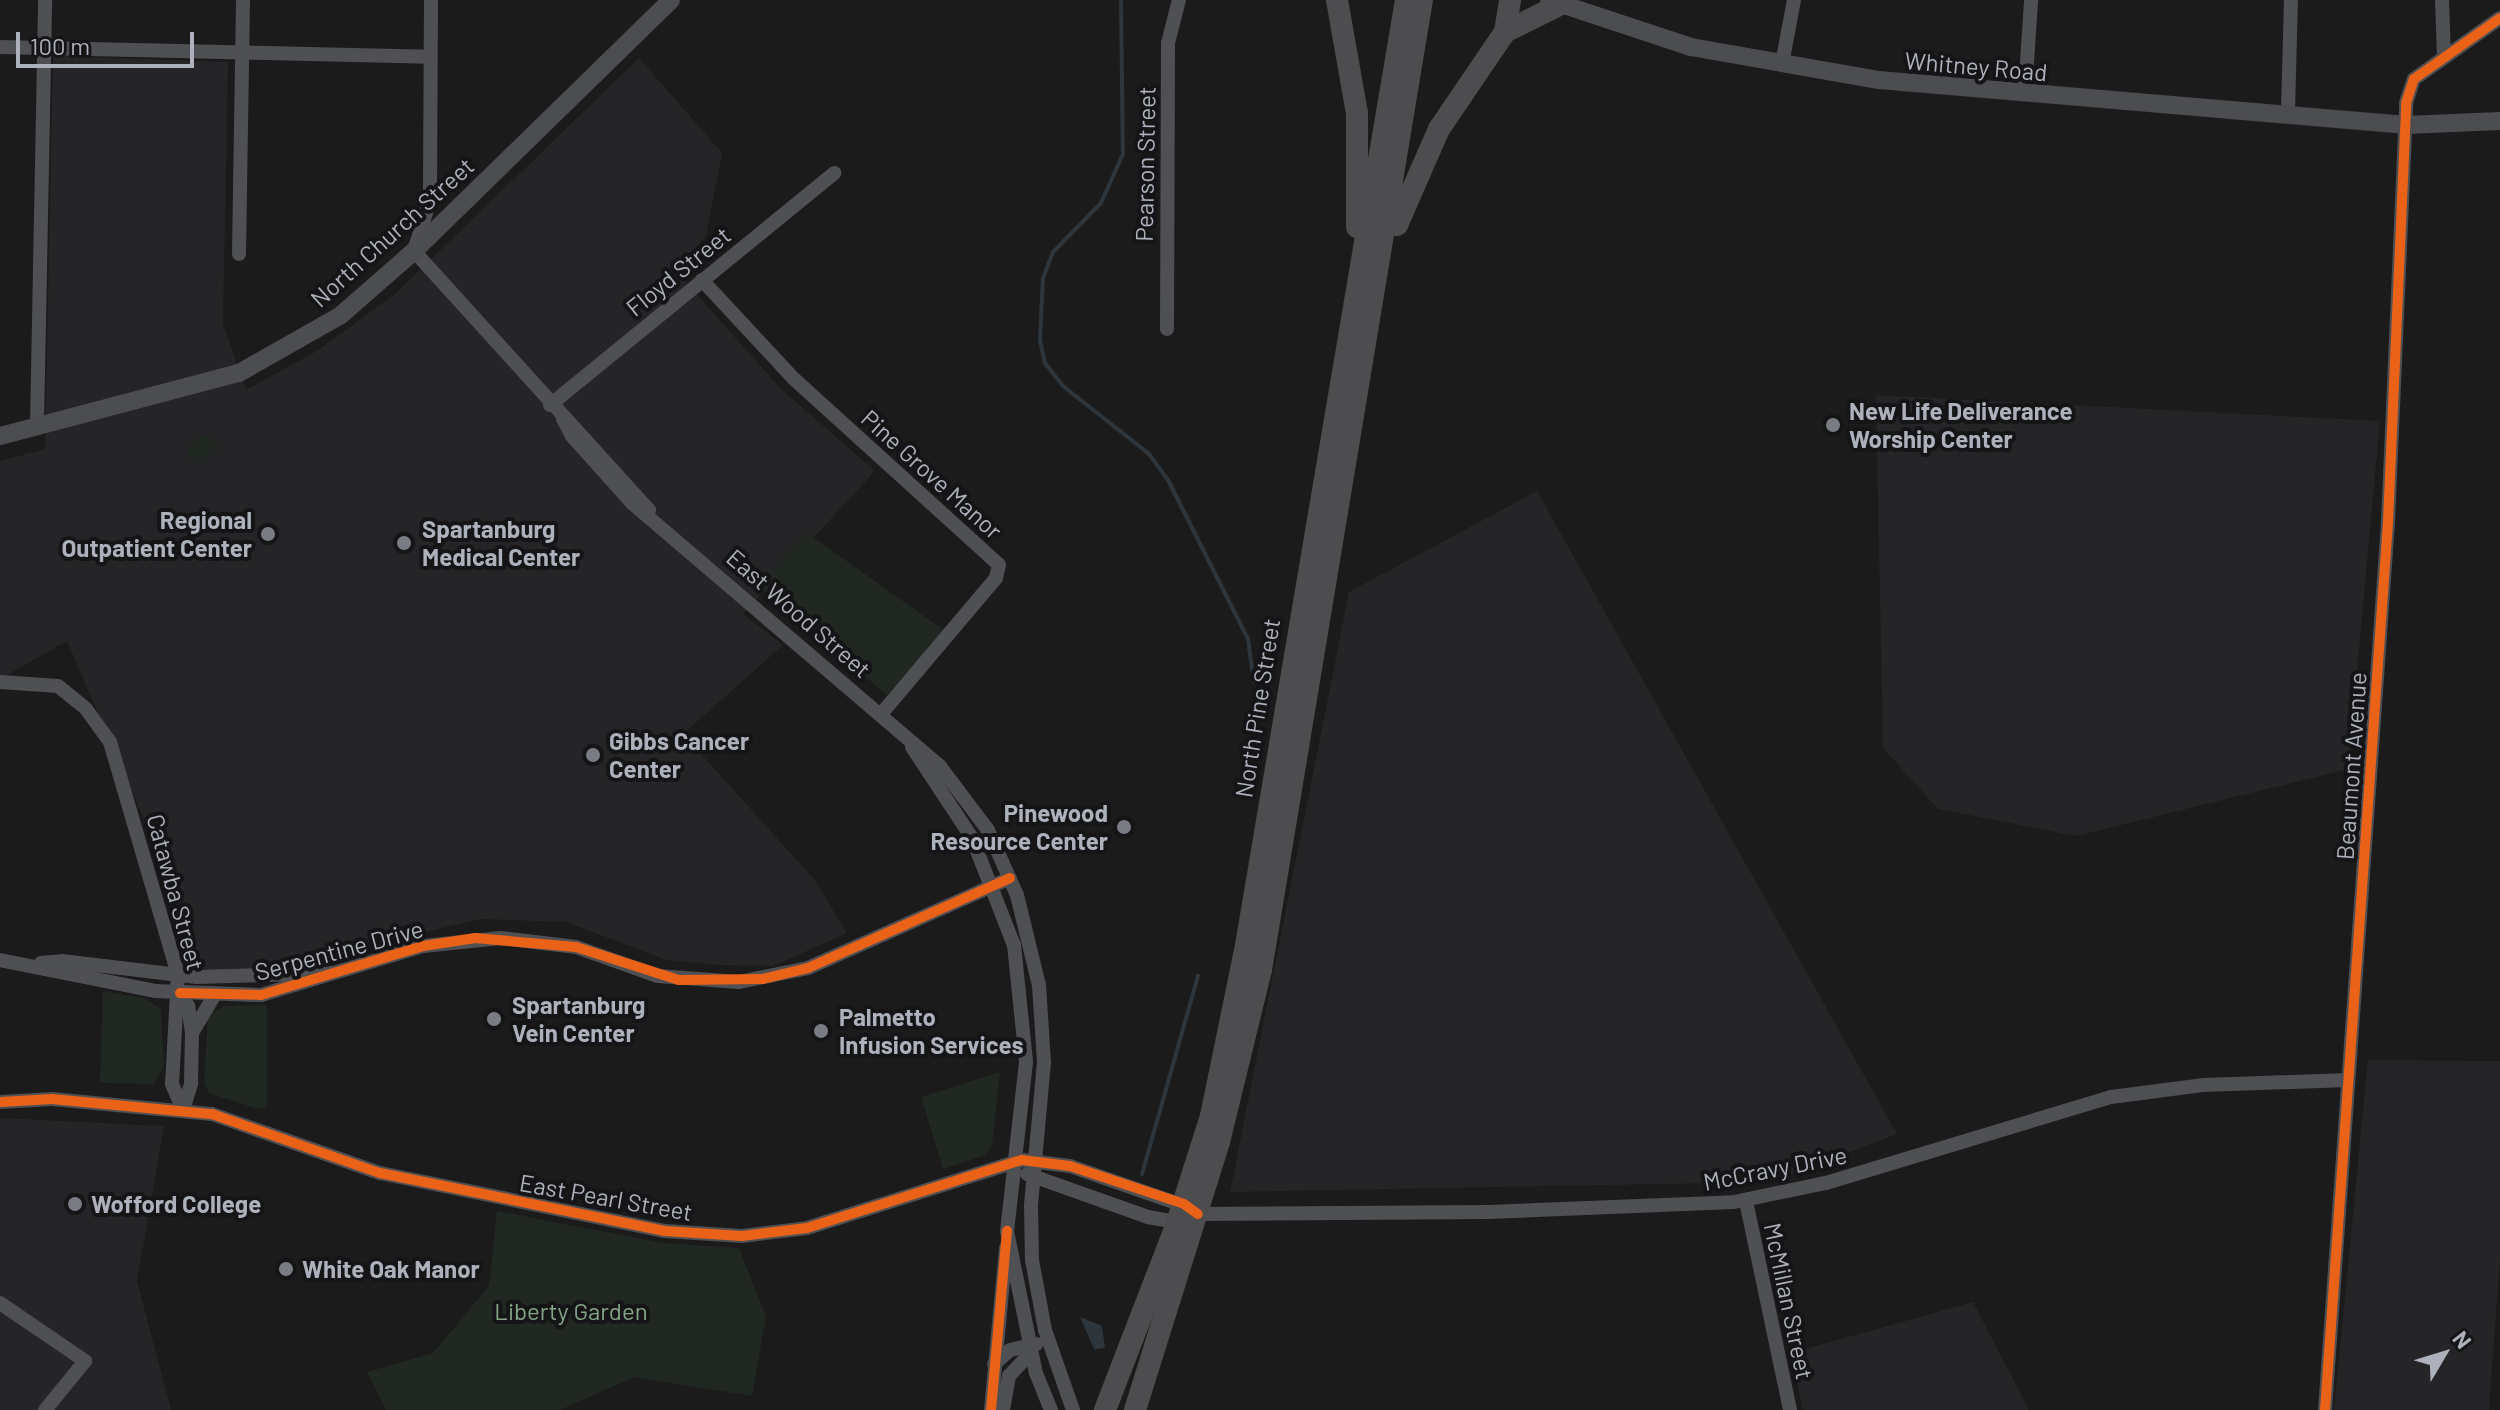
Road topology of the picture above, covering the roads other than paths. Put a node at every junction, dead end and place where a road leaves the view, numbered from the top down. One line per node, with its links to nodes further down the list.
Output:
1 (45, 0): 18 (street)
2 (243, 0): 19 (street)
3 (431, 0): 20 (street)
4 (671, 0): 28 (main road, North Church Street)
5 (1179, 0): 32 (street, Pearson Street)
6 (1337, 0): 31 (highway)
7 (1406, 0): 31 (highway, North Pine Street)
8 (1422, 0): 31 (highway, North Pine Street)
9 (1510, 0): 16 (highway)
10 (1794, 0): 22 (street)
11 (2031, 0): 23 (street)
12 (2291, 0): 24 (street)
13 (2442, 0): 21 (street)
14 (1555, 2): 16 (highway); 22 (main road, Whitney Road)
15 (2500, 18): 21 (street, Beaumont Avenue)
16 (1505, 32): 31 (highway)
17 (0, 47): 18 (street)
18 (44, 48): 19 (street); 34 (street)
19 (242, 51): 20 (street); 29 (street)
20 (430, 57): 28 (street)
21 (2444, 58): 26 (street, Beaumont Avenue)
22 (1782, 64): 23 (main road, Whitney Road)
23 (2025, 94): 24 (main road, Whitney Road)
24 (2288, 112): 26 (main road, Whitney Road)
25 (2500, 121): 26 (main road, Whitney Road)
26 (2407, 125): 48 (street, Beaumont Avenue)
27 (834, 173): 30 (street, Floyd Street)
28 (414, 251): 33 (street, East Wood Street); 34 (main road, North Church Street)
29 (239, 254)
30 (702, 280): 33 (street, Floyd Street); 37 (street, Pine Grove Manor)
31 (1362, 313): 55 (highway, North Pine Street)
32 (1167, 329)
33 (550, 405): 37 (street, East Wood Street)
34 (37, 425): 35 (main road, North Church Street)
35 (0, 436)
36 (0, 682): 43 (street, Catawba Street)
37 (882, 713): 38 (street, East Wood Street)
38 (910, 743): 39 (street, East Wood Street); 40 (street, East Wood Street)
39 (1010, 878): 40 (street, Serpentine Drive); 51 (street, East Wood Street)
40 (994, 885): 44 (street, Serpentine Drive); 52 (street, East Wood Street)
41 (0, 960): 42 (street)
42 (29, 964): 43 (street, Serpentine Drive); 45 (street, Serpentine Drive)
43 (178, 974): 44 (street, Serpentine Drive); 45 (street, Catawba Street)
44 (336, 974): 46 (street, Serpentine Drive)
45 (180, 993): 46 (street, Serpentine Drive); 47 (street, Catawba Street); 50 (street, Catawba Street)
46 (214, 996): 47 (street, Catawba Street)
47 (192, 1033): 50 (street, Catawba Street)
48 (2348, 1080): 54 (street, McCravy Drive); 73 (street, Beaumont Avenue)
49 (0, 1102): 50 (street, East Pearl Street)
50 (183, 1110): 52 (street, East Pearl Street)
51 (1034, 1160): 52 (street, East Pearl Street); 53 (street, East Wood Street); 55 (street, East Pearl Street)
52 (1013, 1165): 53 (street); 56 (street, East Wood Street)
53 (1033, 1177): 55 (street); 60 (street, East Wood Street)
54 (1746, 1201): 55 (street, McCravy Drive); 72 (street, McMillan Street)
55 (1186, 1213): 70 (highway, North Pine Street); 71 (highway, North Pine Street)
56 (1007, 1231): 57 (street); 59 (street, East Wood Street)
57 (1001, 1290): 59 (street); 62 (street)
58 (0, 1303): 65 (street)
59 (1020, 1305): 61 (street, East Wood Street)
60 (1048, 1342): 61 (street); 69 (street, East Wood Street)
61 (1030, 1349): 62 (street); 63 (street, East Wood Street); 64 (street)
62 (994, 1364): 66 (street)
63 (1038, 1380): 64 (street); 68 (street, East Wood Street)
64 (1007, 1386): 67 (street)
65 (45, 1410)
66 (991, 1410)
67 (1003, 1410)
68 (1051, 1410)
69 (1073, 1410)
70 (1105, 1410)
71 (1135, 1410)
72 (1790, 1410)
73 (2325, 1410)

